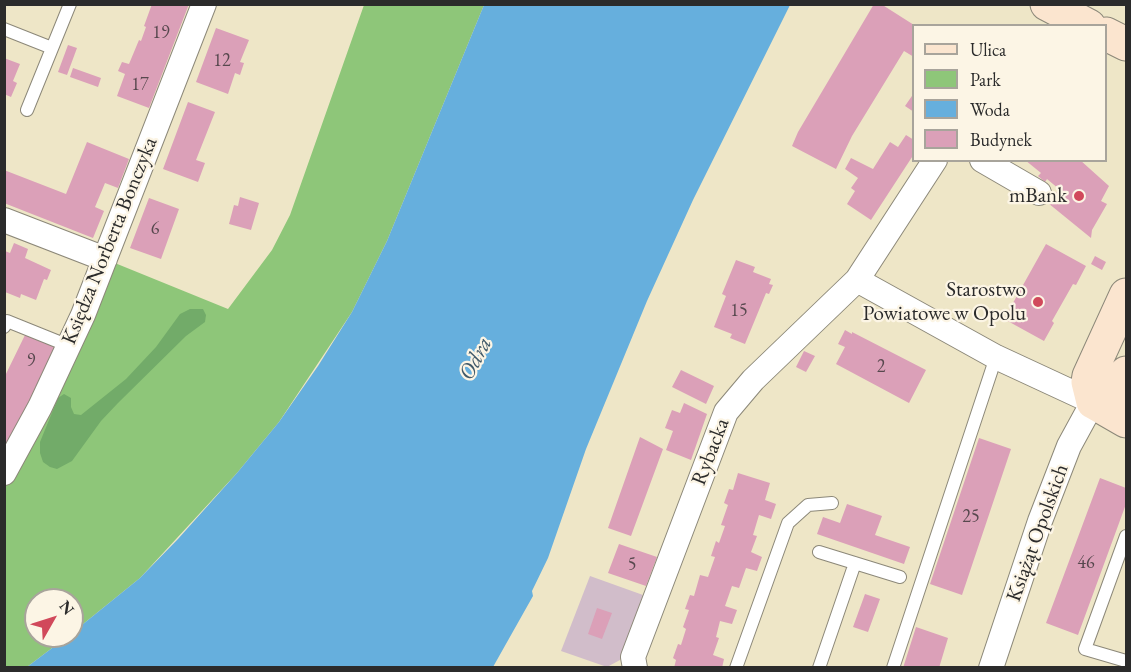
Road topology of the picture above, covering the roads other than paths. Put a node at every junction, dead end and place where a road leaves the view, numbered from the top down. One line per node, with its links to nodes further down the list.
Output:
1 (70, 4): 8 (lane)
2 (204, 4): 14 (street, Księdza Norberta Bonczyka)
3 (1047, 4): 4 (street)
4 (1085, 24)
5 (4, 29): 8 (lane)
6 (1107, 34): 7 (street)
7 (1126, 44)
8 (52, 48): 9 (lane)
9 (27, 110)
10 (934, 162): 15 (street, Rybacka)
11 (985, 162): 12 (street)
12 (1039, 193)
13 (4, 220): 14 (street)
14 (105, 259): 18 (street, Księdza Norberta Bonczyka)
15 (857, 280): 19 (street); 30 (street, Rybacka)
16 (1126, 295): 21 (street)
17 (4, 327): 18 (lane)
18 (69, 346): 23 (street, Księdza Norberta Bonczyka)
19 (996, 357): 21 (street); 33 (lane)
20 (1126, 373): 21 (street, Książąt Opolskich)
21 (1093, 402): 22 (street); 34 (street, Książąt Opolskich)
22 (1126, 421)
23 (4, 473)
24 (832, 503): 31 (lane)
25 (1126, 536): 29 (lane)
26 (819, 552): 27 (lane)
27 (855, 563): 28 (lane); 32 (lane)
28 (900, 577)
29 (1126, 660)
30 (635, 668)
31 (736, 668)
32 (819, 668)
33 (893, 668)
34 (991, 668)

